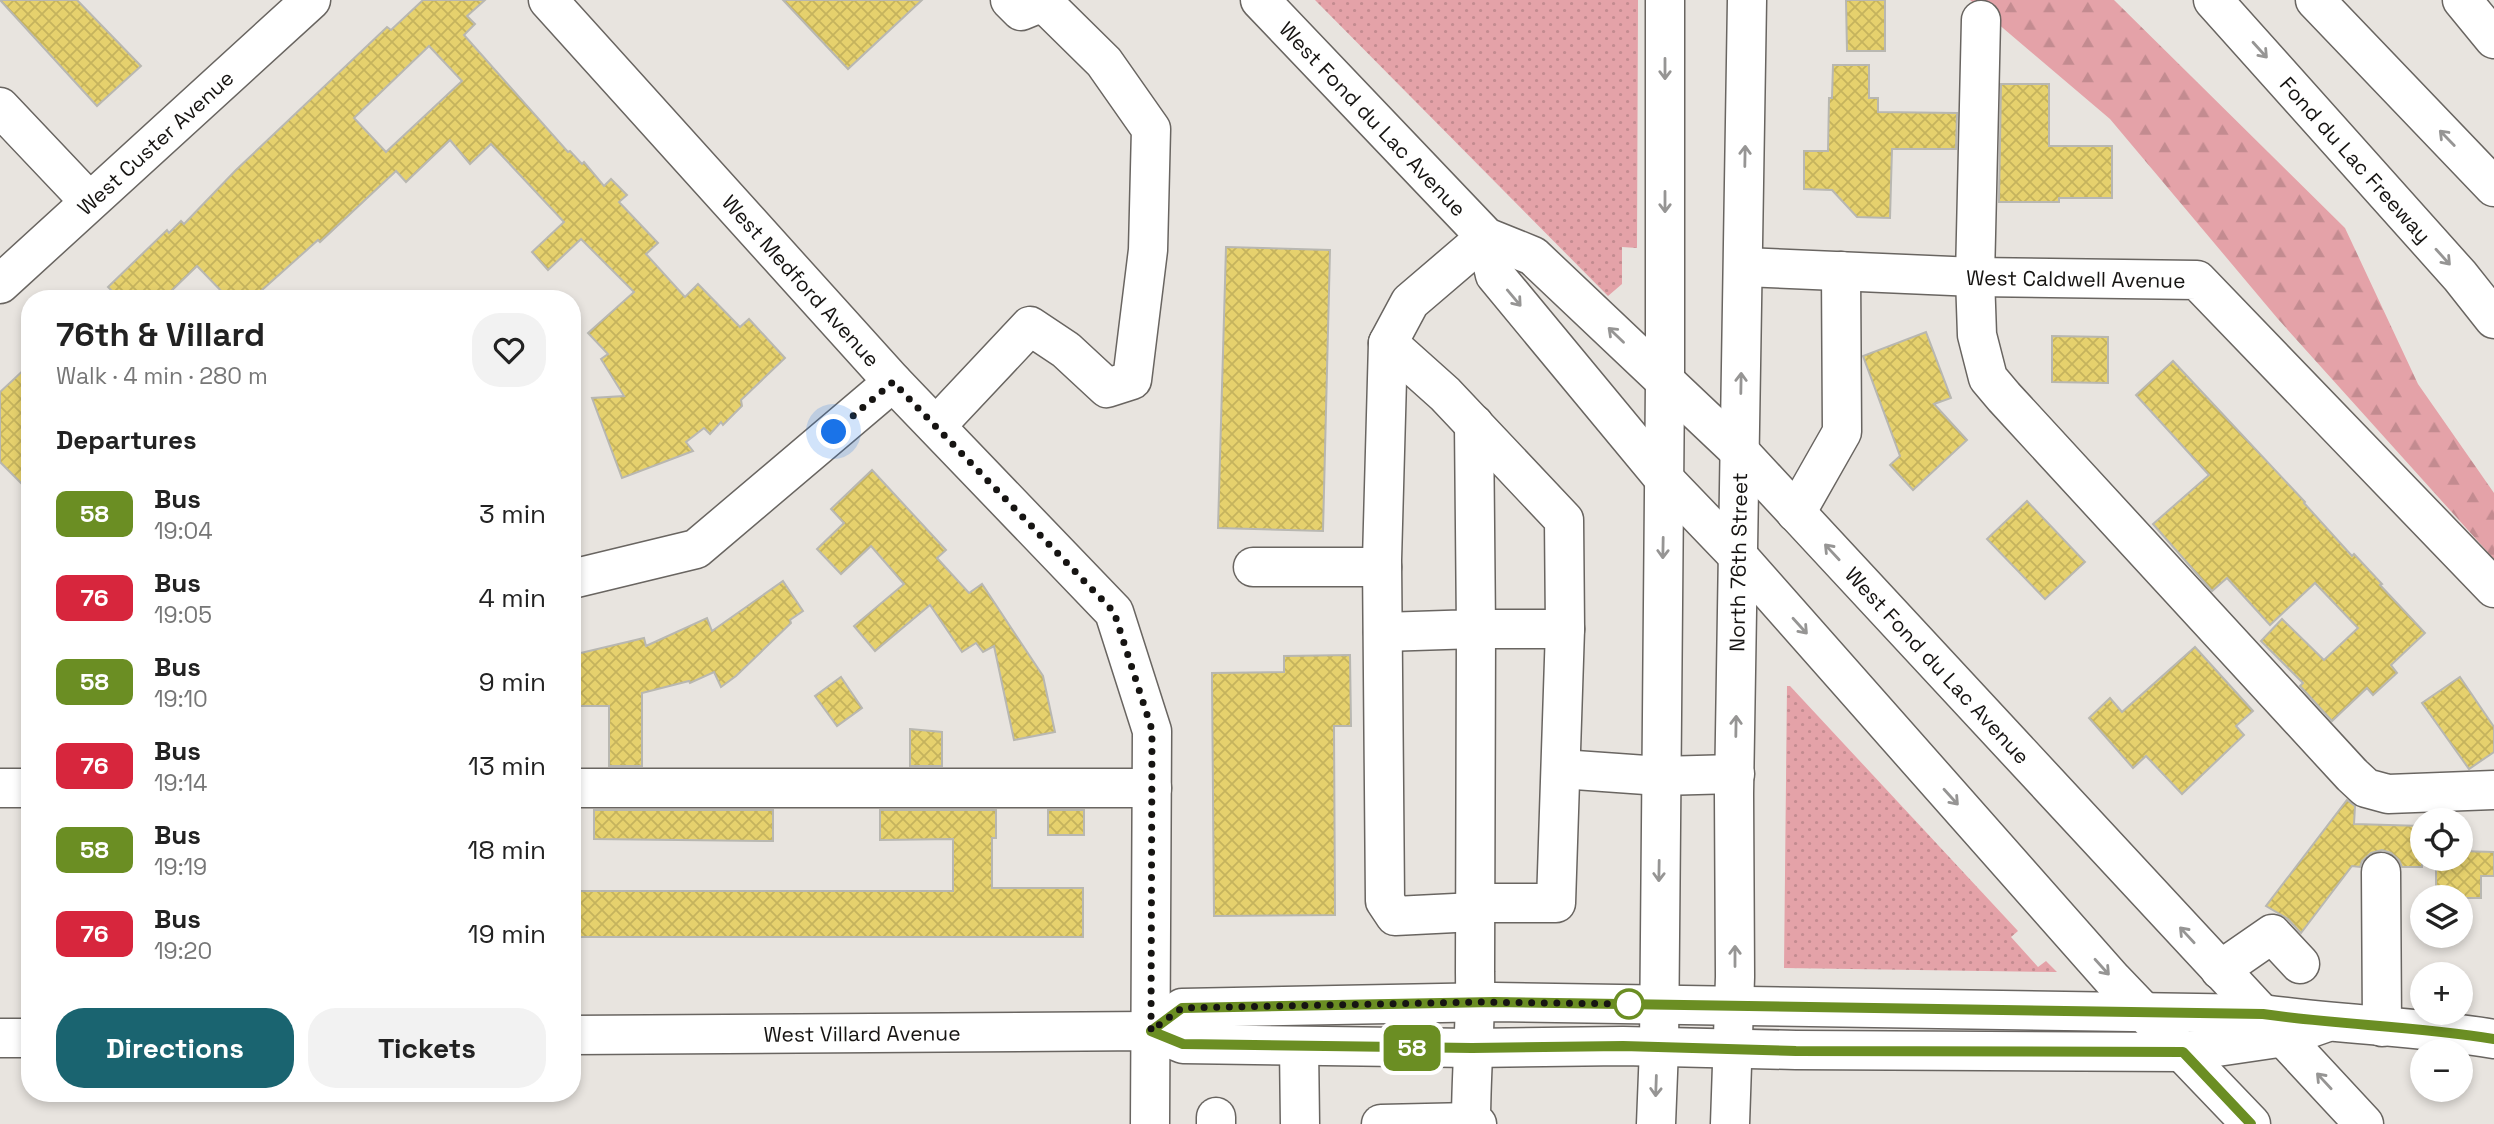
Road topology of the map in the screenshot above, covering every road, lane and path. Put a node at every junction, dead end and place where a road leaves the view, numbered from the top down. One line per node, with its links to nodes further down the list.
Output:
1 (311, 0): 14 (main road, West Custer Avenue)
2 (548, 0): 22 (main road, West Medford Avenue)
3 (1010, 0): 25 (main road)
4 (1260, 0): 15 (main road, West Fond du Lac Avenue)
5 (1665, 0): 23 (main road, one-way to 23)
6 (1747, 0): 16 (main road, North 76th Street, one-way to 6)
7 (2214, 0): 20 (main road, Fond du Lac Freeway, one-way to 20)
8 (2315, 0): 13 (main road, one-way to 8)
9 (2462, 0): 11 (main road)
10 (1981, 20): 18 (main road)
11 (2494, 39)
12 (0, 107): 14 (main road)
13 (2494, 187)
14 (89, 201): 19 (main road, West Custer Avenue)
15 (1486, 237): 21 (main road); 23 (main road, West Fond du Lac Avenue, one-way to 15); 27 (main road, one-way to 27)
16 (1744, 267): 17 (main road, West Caldwell Avenue); 26 (main road, North 76th Street, one-way to 16)
17 (1841, 271): 18 (main road, West Caldwell Avenue); 28 (main road)
18 (1975, 277): 33 (main road, West Caldwell Avenue); 44 (main road)
19 (0, 284)
20 (2494, 319)
21 (1388, 343): 24 (main road); 31 (main road)
22 (893, 382): 25 (main road, West Medford Avenue); 32 (main road)
23 (1665, 383): 26 (main road, West Fond du Lac Avenue); 27 (main road)
24 (1474, 424): 34 (main road); 35 (main road)
25 (936, 426): 43 (main road, West Medford Avenue)
26 (1739, 452): 28 (main road, West Fond du Lac Avenue); 29 (main road, North 76th Street)
27 (1664, 479): 29 (main road); 39 (main road, one-way to 39)
28 (1796, 513): 48 (main road, West Fond du Lac Avenue, one-way to 28)
29 (1738, 557): 38 (main road, North 76th Street, one-way to 29); 52 (main road, one-way to 52)
30 (1254, 567): 31 (main road)
31 (1382, 567): 36 (main road)
32 (581, 577)
33 (2492, 586)
34 (1476, 629): 35 (main road); 36 (main road); 46 (main road)
35 (1566, 629): 37 (main road)
36 (1383, 632): 46 (main road)
37 (1560, 769): 39 (main road); 46 (main road)
38 (1735, 774): 39 (main road); 51 (main road, North 76th Street, one-way to 38)
39 (1660, 776): 50 (main road, one-way to 50)
40 (0, 788): 41 (main road)
41 (21, 788)
42 (581, 788): 43 (main road)
43 (1152, 788): 55 (main road, West Medford Avenue)
44 (2494, 790)
45 (2381, 872): 54 (main road)
46 (1475, 907): 49 (main road)
47 (2300, 964): 48 (main road)
48 (2220, 970): 53 (main road, West Fond du Lac Avenue)
49 (1476, 1002): 50 (main road, West Villard Avenue); 55 (main road, West Villard Avenue); 61 (main road)
50 (1658, 1004): 51 (main road, West Villard Avenue); 62 (main road)
51 (1735, 1006): 52 (main road, West Villard Avenue); 63 (main road, North 76th Street)
52 (2145, 1013): 53 (main road, West Villard Avenue); 64 (main road)
53 (2274, 1026): 54 (main road, West Villard Avenue); 64 (main road, West Villard Avenue); 72 (main road, West Fond du Lac Avenue, one-way to 53)
54 (2382, 1027): 59 (main road, West Villard Avenue)
55 (1151, 1031): 56 (main road, West Villard Avenue); 60 (main road, West Villard Avenue); 66 (main road, West Medford Avenue)
56 (581, 1035)
57 (0, 1038): 58 (main road)
58 (21, 1038)
59 (2494, 1039)
60 (1299, 1046): 61 (main road, West Villard Avenue); 67 (main road)
61 (1472, 1048): 62 (main road, West Villard Avenue); 65 (main road)
62 (1659, 1048): 63 (main road, West Villard Avenue); 69 (main road, one-way to 69)
63 (1734, 1049): 64 (main road, West Villard Avenue); 70 (main road, North 76th Street)
64 (2183, 1052): 71 (main road)
65 (1474, 1123): 68 (main road)
66 (1150, 1124)
67 (1300, 1124)
68 (1381, 1124)
69 (1656, 1124)
70 (1730, 1124)
71 (2251, 1124)
72 (2364, 1124)

